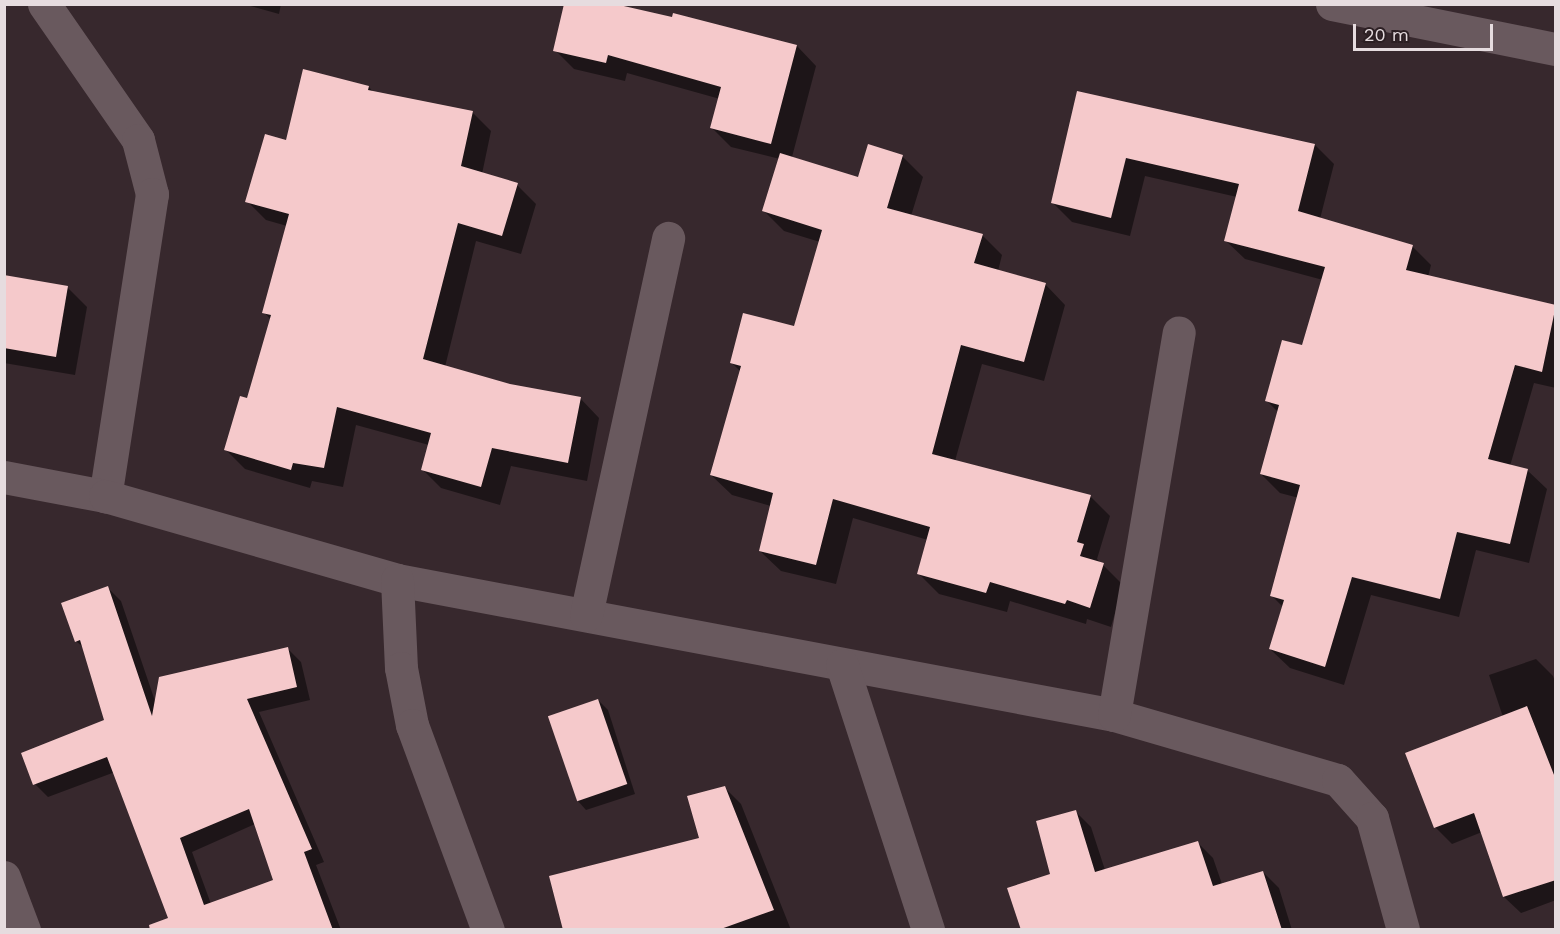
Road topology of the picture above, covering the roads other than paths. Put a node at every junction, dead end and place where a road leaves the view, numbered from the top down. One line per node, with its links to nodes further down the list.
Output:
1 (44, 4): 7 (street)
2 (1332, 4): 3 (street)
3 (1556, 49)
4 (668, 238): 9 (street)
5 (1179, 332): 11 (street)
6 (4, 477): 7 (street)
7 (105, 496): 8 (street)
8 (397, 580): 9 (street); 14 (street)
9 (586, 615): 10 (street)
10 (842, 665): 11 (street); 15 (street)
11 (1114, 715): 16 (street)
12 (4, 877): 13 (street)
13 (24, 930)
14 (488, 930)
15 (928, 930)
16 (1403, 930)

